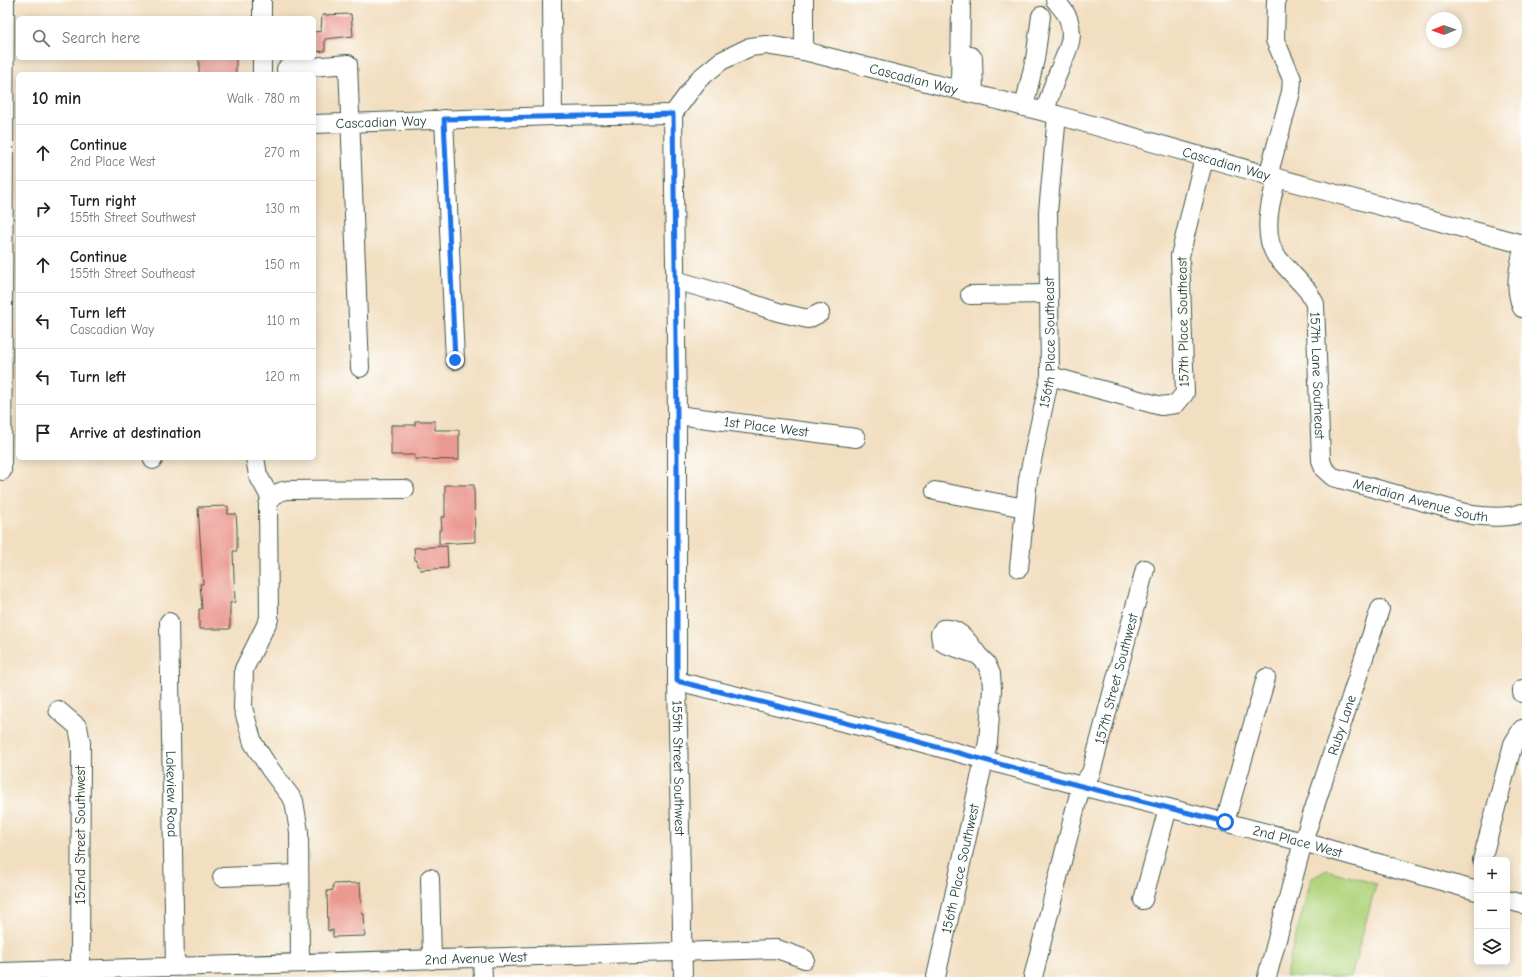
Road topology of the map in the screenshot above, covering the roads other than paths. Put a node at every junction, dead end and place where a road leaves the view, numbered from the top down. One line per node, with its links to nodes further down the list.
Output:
1 (5, 0): 22 (street)
2 (262, 0): 8 (street)
3 (552, 0): 18 (street)
4 (804, 0): 10 (street)
5 (961, 0): 14 (street)
6 (1055, 0): 17 (street, 156th Place Southeast)
7 (1276, 0): 24 (street, 157th Lane Southeast)
8 (262, 16)
9 (1041, 16): 15 (street)
10 (804, 51): 14 (street, Cascadian Way); 16 (street, Cascadian Way)
11 (262, 60): 12 (street)
12 (262, 72)
13 (287, 72): 20 (street)
14 (967, 92): 15 (street, Cascadian Way)
15 (1024, 107): 17 (street, Cascadian Way)
16 (673, 114): 18 (street, Cascadian Way); 27 (street, 155th Street Southwest)
17 (1051, 114): 23 (street, Cascadian Way); 28 (street, 156th Place Southeast)
18 (553, 116): 19 (street, Cascadian Way)
19 (444, 119): 20 (street, Cascadian Way); 32 (street)
20 (350, 123): 21 (street, Cascadian Way); 33 (street)
21 (316, 124)
22 (7, 135): 39 (street)
23 (1204, 158): 24 (street, Cascadian Way); 34 (street, 157th Place Southeast)
24 (1273, 177): 25 (street, Cascadian Way); 38 (street, 157th Lane Southeast)
25 (1522, 244)
26 (1522, 252): 30 (street)
27 (675, 280): 31 (street); 35 (street, 155th Street Southwest)
28 (1049, 294): 29 (street); 34 (street, 156th Place Southeast)
29 (970, 295)
30 (1522, 308)
31 (820, 313)
32 (455, 360)
33 (360, 368)
34 (1050, 376): 43 (street, 156th Place Southeast)
35 (677, 415): 36 (street, 1st Place West); 51 (street, 155th Street Southwest)
36 (856, 438)
37 (255, 460): 42 (street)
38 (1324, 469): 44 (street, Meridian Avenue South)
39 (2, 471)
40 (404, 489): 42 (street)
41 (935, 491): 43 (street)
42 (271, 499): 62 (street)
43 (1025, 508): 45 (street, 156th Place Southeast)
44 (1522, 513)
45 (1019, 568)
46 (1145, 569): 57 (street, 157th Street Southwest)
47 (1380, 609): 60 (street, Ruby Lane)
48 (169, 622): 75 (street, Lakeview Road)
49 (978, 655): 56 (street, 156th Place Southwest)
50 (1266, 678): 59 (street)
51 (677, 681): 56 (street, 2nd Place West); 69 (street, 155th Street Southwest)
52 (1522, 689): 53 (street)
53 (1522, 693)
54 (58, 710): 74 (street, 152nd Street Southwest)
55 (1522, 729): 61 (street)
56 (985, 760): 57 (street, 2nd Place West); 79 (street, 156th Place Southwest)
57 (1081, 786): 58 (street, 2nd Place West); 80 (street, 157th Street Southwest)
58 (1168, 808): 59 (street, 2nd Place West); 66 (street)
59 (1225, 822): 60 (street, 2nd Place West)
60 (1303, 842): 65 (street, 2nd Place West); 81 (street, Ruby Lane)
61 (1483, 857)
62 (299, 874): 63 (street); 73 (street)
63 (222, 877)
64 (430, 878): 72 (street)
65 (1474, 886)
66 (1143, 900)
67 (1510, 901): 68 (street)
68 (1522, 904)
69 (682, 952): 70 (street, 2nd Avenue West); 71 (street, 2nd Avenue West); 78 (street, 155th Street Southwest)
70 (482, 958): 72 (street, 2nd Avenue West); 77 (street)
71 (805, 959)
72 (432, 960): 73 (street, 2nd Avenue West)
73 (300, 963): 75 (street, 2nd Avenue West)
74 (80, 969): 75 (street, 2nd Avenue West); 76 (street, 2nd Avenue West)
75 (183, 970)
76 (0, 972)
77 (482, 977)
78 (683, 977)
79 (936, 977)
80 (1033, 977)
81 (1267, 977)

